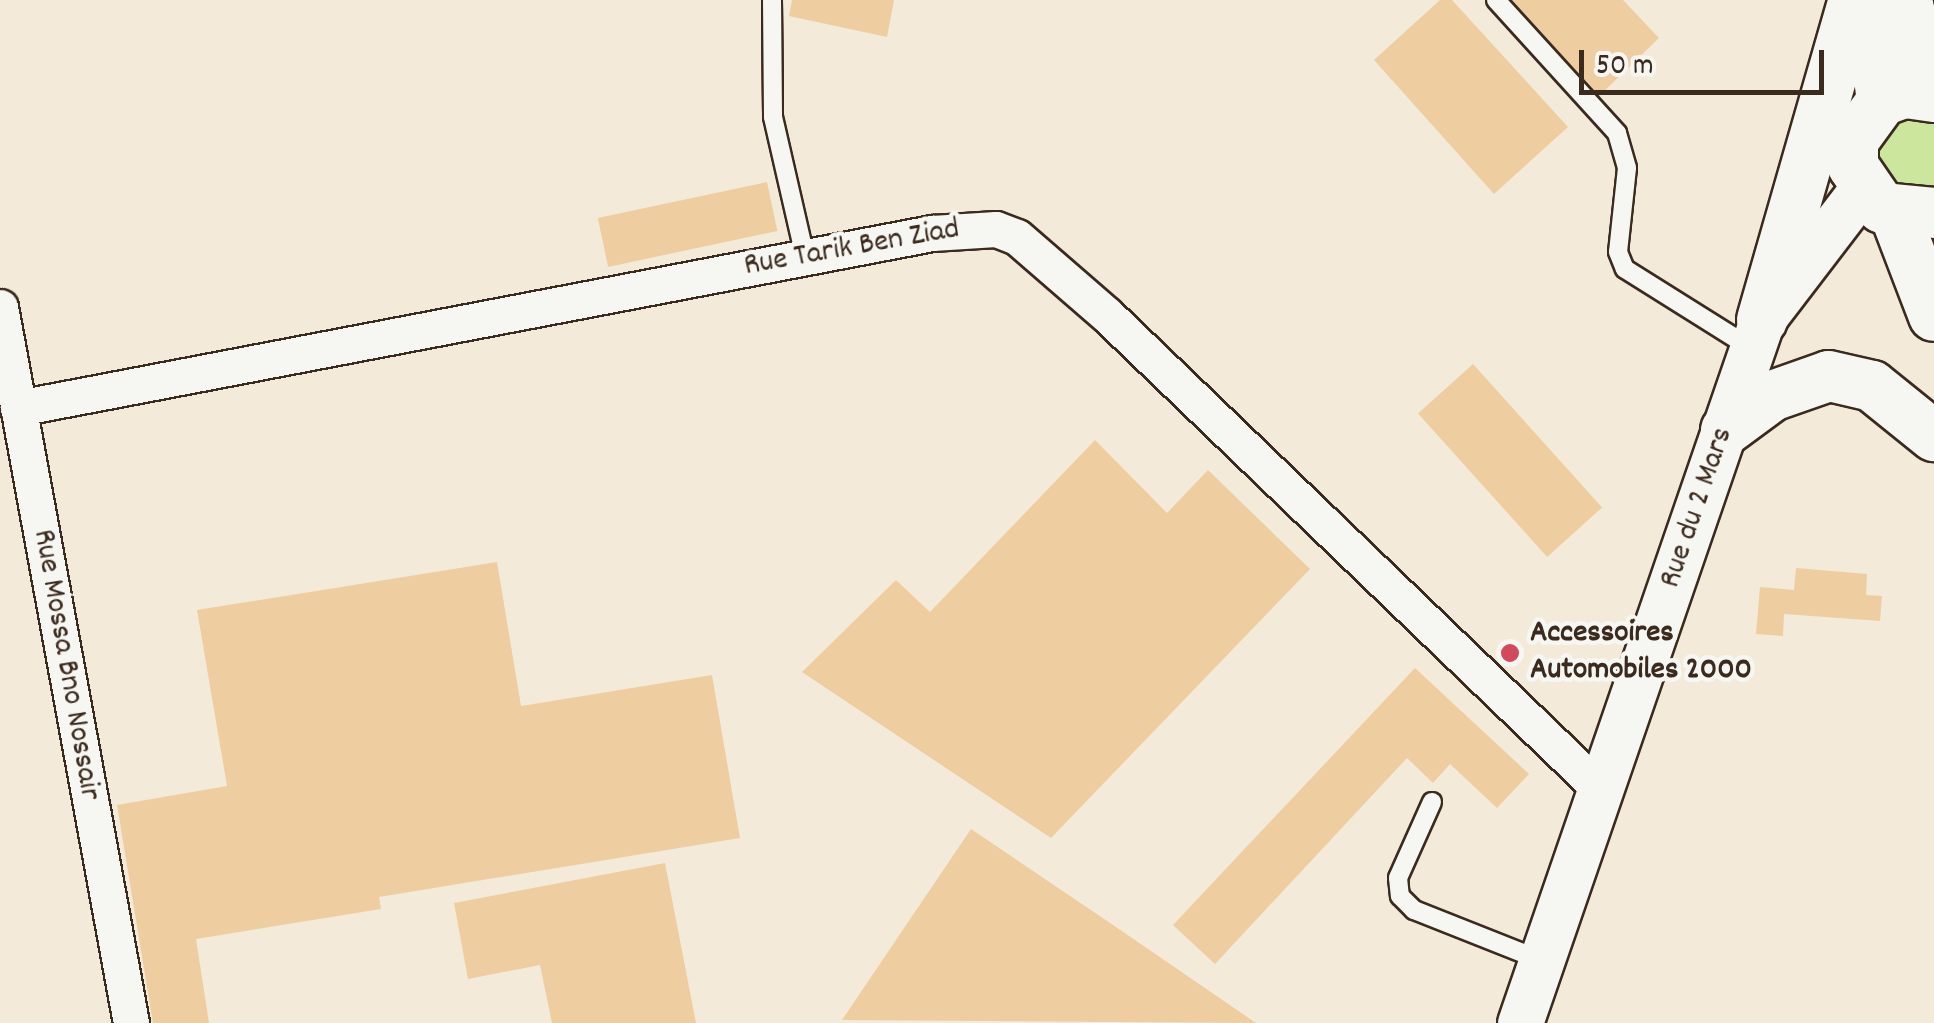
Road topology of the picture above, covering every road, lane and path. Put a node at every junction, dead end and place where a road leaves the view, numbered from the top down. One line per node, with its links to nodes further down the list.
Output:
1 (772, 0): 8 (lane)
2 (1496, 0): 11 (lane)
3 (1854, 0): 11 (main road)
4 (1869, 0): 6 (main road)
5 (1907, 0): 6 (main road)
6 (1915, 97): 7 (main road)
7 (1897, 205): 10 (main road); 11 (street, Rue du 2 Mars)
8 (805, 257): 12 (street, Rue Tarik Ben Ziad); 15 (street, Rue Tarik Ben Ziad)
9 (0, 308): 12 (street, Rue Mossa Bno Nossair)
10 (1934, 316)
11 (1757, 334): 13 (street, Rue du 2 Mars)
12 (18, 408): 18 (street, Rue Mossa Bno Nossair)
13 (1726, 430): 14 (main road); 15 (street, Rue du 2 Mars)
14 (1934, 436)
15 (1599, 788): 17 (street, Rue du 2 Mars)
16 (1432, 802): 17 (lane)
17 (1541, 960): 19 (street, Rue du 2 Mars)
18 (131, 1023)
19 (1520, 1023)

